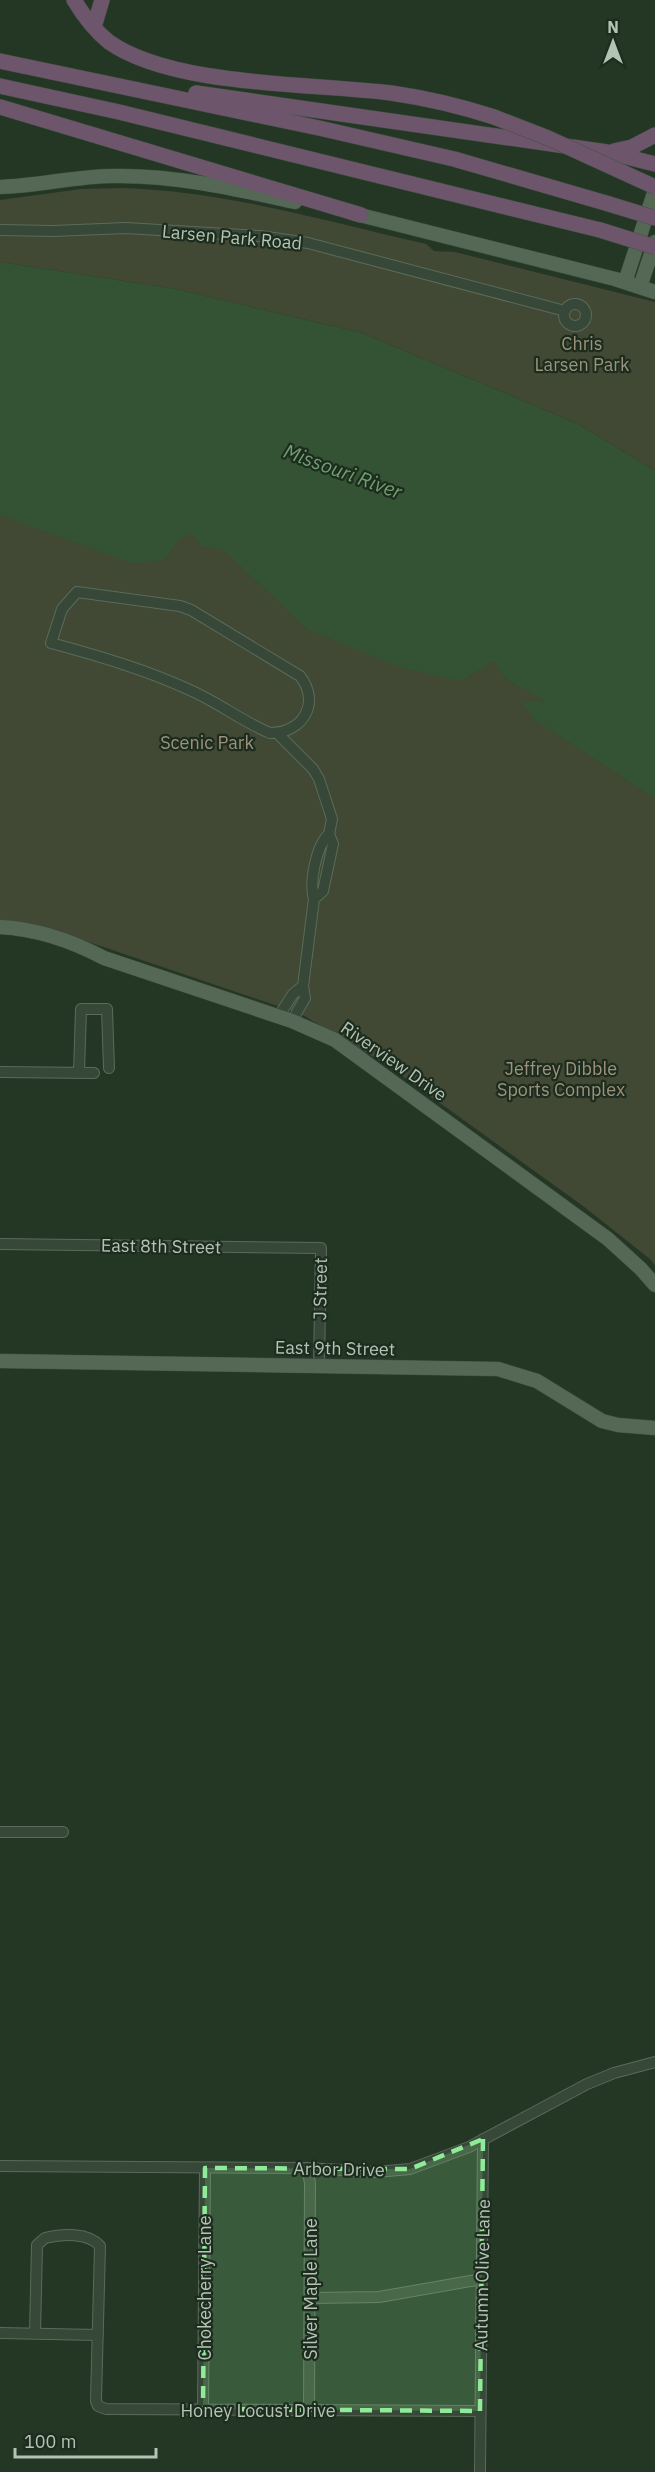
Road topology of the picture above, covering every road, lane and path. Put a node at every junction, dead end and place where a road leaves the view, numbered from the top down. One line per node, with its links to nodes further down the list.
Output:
1 (74, 0): 3 (highway)
2 (102, 0): 3 (highway)
3 (94, 27): 12 (highway, bridge)
4 (0, 61): 5 (highway)
5 (53, 72): 9 (highway); 14 (highway, bridge)
6 (0, 86): 16 (highway, bridge)
7 (0, 107): 13 (highway)
8 (655, 135): 9 (highway)
9 (607, 152): 10 (highway)
10 (655, 164)
11 (0, 187): 13 (main road)
12 (655, 188): 17 (main road)
13 (361, 215): 17 (main road)
14 (655, 218)
15 (0, 230): 20 (street, Larsen Park Road)
16 (655, 245): 18 (main road)
17 (625, 282): 18 (main road)
18 (640, 287): 19 (main road)
19 (655, 292)
20 (564, 311)
21 (277, 733): 21 (street); 23 (street)
22 (0, 927): 24 (main road, Riverview Drive)
23 (303, 986): 24 (street); 25 (street)
24 (278, 1017): 25 (main road, Riverview Drive)
25 (292, 1021): 32 (main road, Riverview Drive)
26 (109, 1068): 28 (street)
27 (0, 1072): 28 (street)
28 (79, 1073): 29 (street)
29 (94, 1073)
30 (0, 1244): 31 (street, East 8th Street)
31 (321, 1248): 34 (street, J Street)
32 (655, 1285)
33 (0, 1361): 34 (main road, East 9th Street)
34 (319, 1365): 35 (main road, East 9th Street)
35 (655, 1428)
36 (0, 1832): 37 (street)
37 (63, 1832)
38 (655, 2062): 39 (street, Arbor Drive)
39 (483, 2139): 42 (street, Arbor Drive); 43 (street, Autumn Olive Lane)
40 (0, 2166): 41 (street, Arbor Drive)
41 (205, 2168): 42 (street, Arbor Drive); 48 (street, Chokecherry Lane)
42 (307, 2168): 44 (street, Silver Maple Lane)
43 (482, 2280): 44 (street); 50 (street, Autumn Olive Lane)
44 (310, 2298): 49 (street, Silver Maple Lane)
45 (0, 2333): 46 (street)
46 (35, 2334): 47 (street); 47 (street)
47 (98, 2335): 48 (street, Honey Locust Drive)
48 (203, 2409): 49 (street, Honey Locust Drive)
49 (309, 2410): 50 (street, Honey Locust Drive)
50 (480, 2410): 51 (street, Autumn Olive Lane)
51 (480, 2472)

